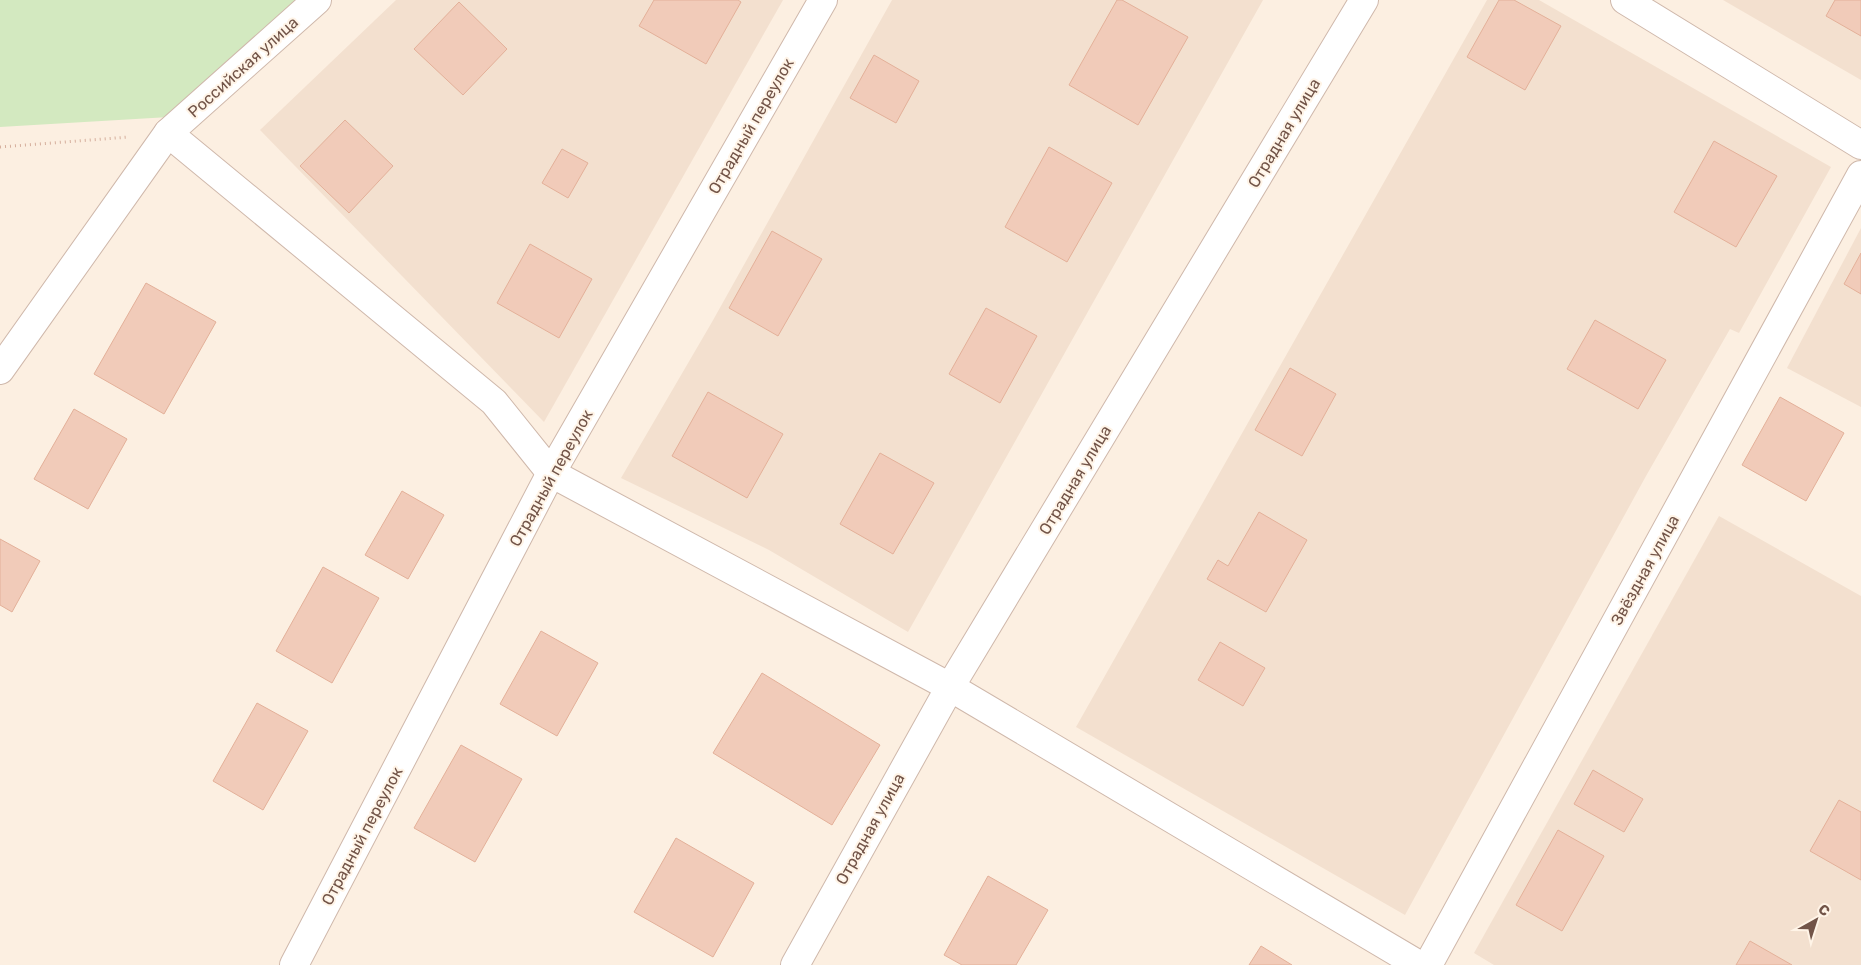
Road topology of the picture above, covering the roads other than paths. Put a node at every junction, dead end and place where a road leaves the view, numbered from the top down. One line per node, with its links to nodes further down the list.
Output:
1 (317, 0): 5 (street, Российская улица)
2 (823, 0): 9 (street, Отрадный переулок)
3 (1364, 0): 10 (street, Отрадная улица)
4 (1625, 0): 6 (street)
5 (168, 133): 8 (street, Российская улица); 9 (street)
6 (1861, 145)
7 (1861, 175): 14 (street, Звёздная улица)
8 (0, 370)
9 (551, 473): 10 (street); 11 (street, Отрадный переулок)
10 (950, 687): 12 (street, Отрадная улица); 13 (street)
11 (294, 965)
12 (795, 965)
13 (1419, 965)
14 (1428, 965)

